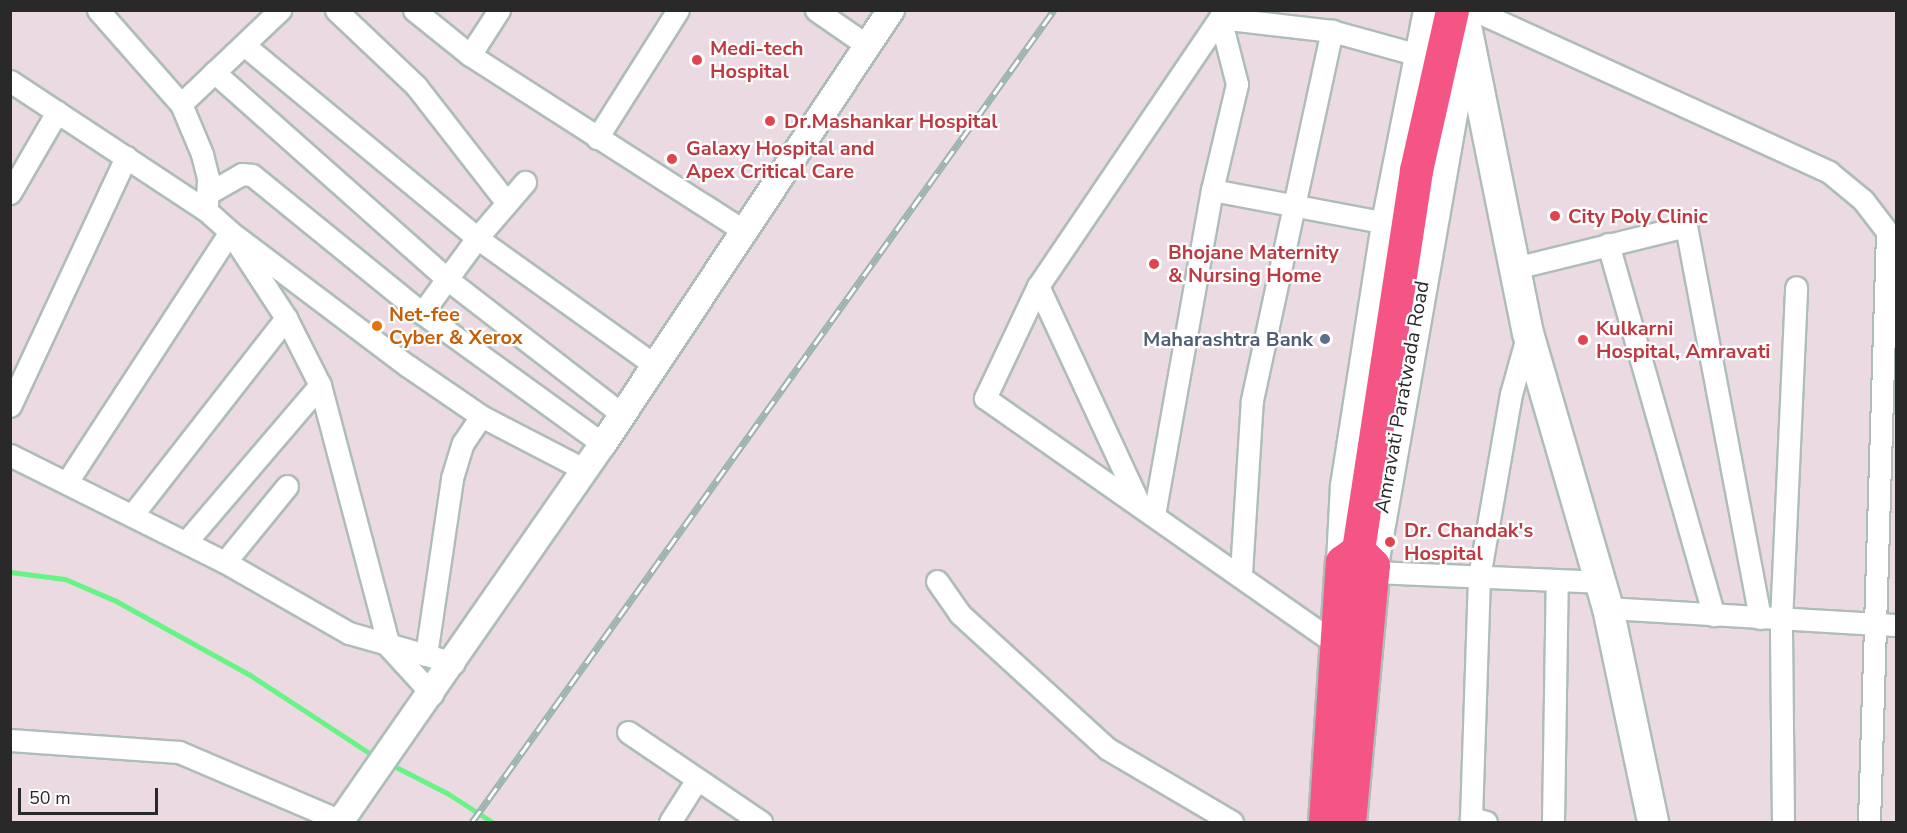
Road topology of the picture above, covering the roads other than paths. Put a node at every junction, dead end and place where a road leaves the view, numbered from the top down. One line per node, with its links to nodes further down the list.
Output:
1 (98, 10): 19 (street)
2 (280, 10): 13 (street)
3 (336, 10): 27 (street)
4 (414, 10): 15 (street)
5 (500, 10): 15 (street)
6 (678, 10): 21 (street)
7 (816, 10): 14 (street)
8 (891, 10): 14 (street)
9 (1429, 10): 16 (main road)
10 (1222, 14): 12 (street); 24 (street); 37 (street)
11 (1466, 15): 33 (street); 35 (main road); 56 (main road, Amravati Paratwada Road); 56 (main road, Amravati Paratwada Road)
12 (1332, 31): 16 (street); 28 (street)
13 (244, 45): 17 (street); 32 (street)
14 (868, 46): 31 (street)
15 (471, 55): 21 (street)
16 (1422, 56): 29 (main road)
17 (214, 72): 19 (street); 36 (street)
18 (10, 81): 20 (street)
19 (182, 105): 26 (street)
20 (57, 112): 22 (street); 25 (street)
21 (597, 138): 31 (street)
22 (126, 157): 26 (street); 44 (street)
23 (525, 182): 27 (street)
24 (1212, 190): 28 (street); 52 (street)
25 (10, 193)
26 (207, 203): 30 (street); 39 (street)
27 (507, 203): 32 (street)
28 (1294, 206): 29 (street); 57 (street)
29 (1387, 223): 56 (main road)
30 (230, 232): 40 (street); 46 (street); 50 (street)
31 (746, 232): 42 (street)
32 (477, 238): 36 (street); 42 (street)
33 (1892, 238): 64 (street)
34 (1608, 244): 35 (street); 62 (street); 63 (street)
35 (1515, 268): 41 (main road)
36 (447, 279): 39 (street); 45 (street)
37 (1038, 286): 52 (street); 52 (street)
38 (1796, 287): 63 (street)
39 (422, 313): 47 (street)
40 (286, 318): 43 (street); 53 (street)
41 (1528, 333): 58 (street); 61 (main road)
42 (656, 366): 45 (street)
43 (320, 385): 54 (street); 67 (street)
44 (10, 406)
45 (623, 415): 47 (street)
46 (481, 416): 49 (street); 68 (street)
47 (603, 444): 49 (street)
48 (10, 455): 50 (street)
49 (585, 470): 69 (street)
50 (67, 482): 53 (street)
51 (287, 486): 55 (street)
52 (1146, 509): 57 (street)
53 (133, 514): 54 (street)
54 (186, 542): 55 (street)
55 (225, 562): 67 (street)
56 (1361, 562): 58 (street); 66 (main road, Amravati Paratwada Road); 79 (main road, Amravati Paratwada Road)
57 (1241, 573): 66 (street)
58 (1479, 578): 59 (street); 80 (street)
59 (1557, 580): 61 (street); 81 (street)
60 (937, 581): 77 (street)
61 (1603, 595): 62 (street); 82 (main road)
62 (1714, 615): 63 (street)
63 (1770, 619): 64 (street); 83 (street)
64 (1872, 624): 65 (street); 84 (street)
65 (1896, 625)
66 (1334, 642): 78 (main road, Amravati Paratwada Road)
67 (389, 647): 68 (street); 70 (street)
68 (426, 656): 69 (street)
69 (454, 663): 70 (street)
70 (432, 694): 74 (street)
71 (628, 732): 73 (street)
72 (10, 740): 74 (street)
73 (696, 781): 75 (street); 76 (street)
74 (340, 822)
75 (670, 822)
76 (760, 822)
77 (1232, 822)
78 (1325, 822)
79 (1349, 822)
80 (1486, 822)
81 (1553, 822)
82 (1653, 822)
83 (1783, 822)
84 (1869, 822)

